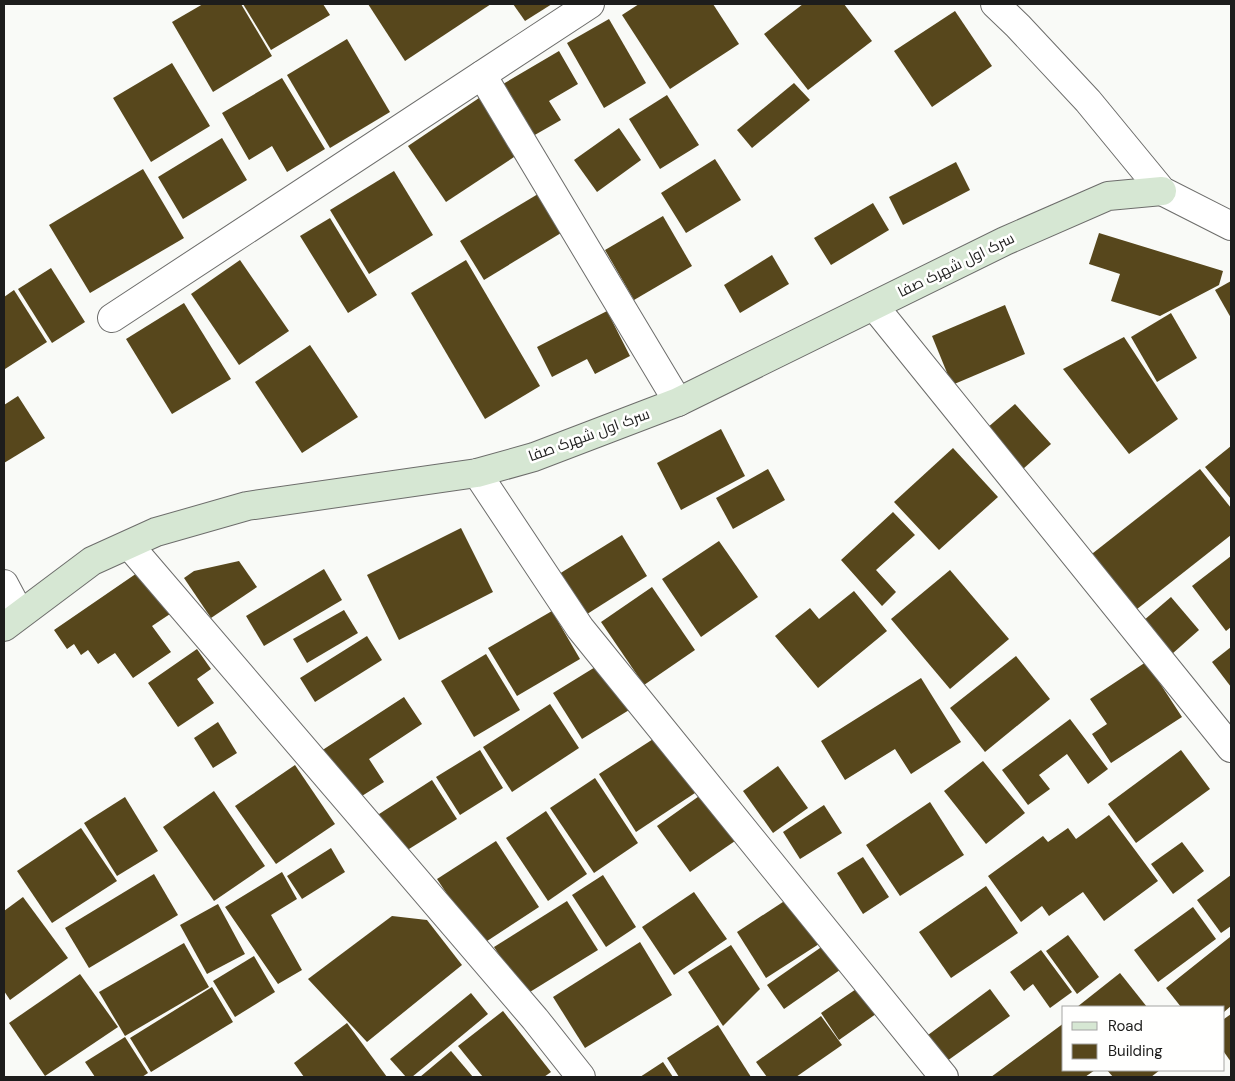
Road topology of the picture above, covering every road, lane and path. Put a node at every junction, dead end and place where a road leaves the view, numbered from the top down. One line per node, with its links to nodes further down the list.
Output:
1 (590, 4): 3 (street)
2 (995, 4): 4 (street)
3 (482, 75): 7 (street); 8 (street)
4 (1162, 192): 5 (street); 6 (street, سرک اول شهرک صفا)
5 (1231, 226)
6 (874, 306): 8 (street, سرک اول شهرک صفا); 13 (street)
7 (112, 318)
8 (678, 402): 9 (street, سرک اول شهرک صفا)
9 (477, 472): 10 (street, سرک اول شهرک صفا); 15 (street)
10 (129, 545): 12 (street, سرک اول شهرک صفا); 14 (street)
11 (4, 584): 12 (street)
12 (12, 620)
13 (1231, 748)
14 (581, 1077)
15 (944, 1077)

